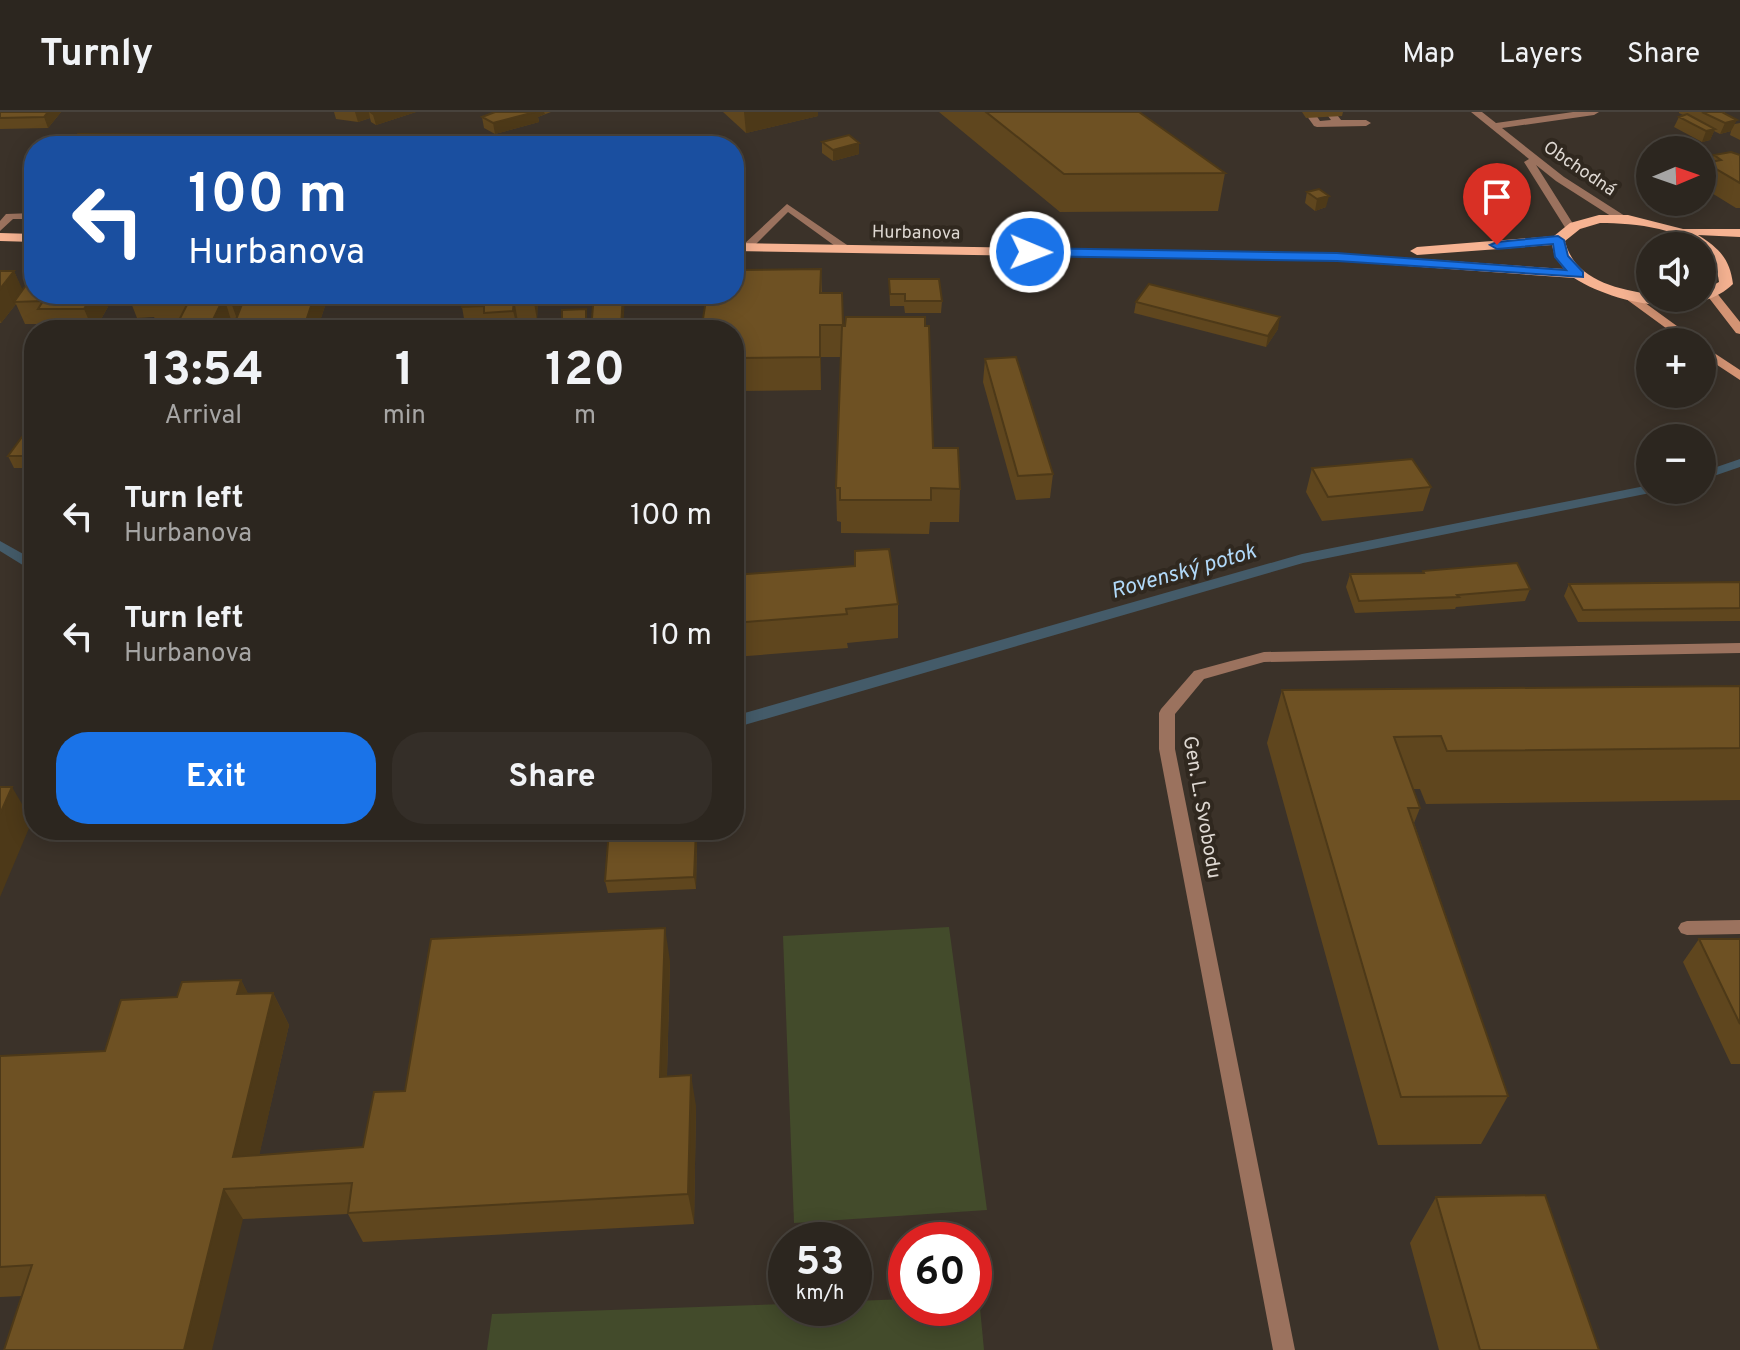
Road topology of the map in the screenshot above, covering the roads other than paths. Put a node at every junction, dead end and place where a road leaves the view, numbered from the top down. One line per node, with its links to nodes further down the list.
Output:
1 (1309, 112): 5 (street)
2 (1330, 112): 5 (street)
3 (1476, 112): 7 (street, Obchodná)
4 (1594, 112): 7 (street)
5 (1338, 123): 6 (street)
6 (1366, 123)
7 (1493, 126): 8 (street, Obchodná)
8 (1518, 148): 10 (street, Obchodná); 11 (street, Obchodná)
9 (24, 216): 12 (street)
10 (1621, 218): 11 (main road); 13 (main road)
11 (1570, 227): 17 (main road)
12 (0, 228)
13 (1682, 231): 14 (main road); 22 (main road)
14 (1740, 233)
15 (0, 237): 16 (main road)
16 (24, 238)
17 (1558, 240): 21 (main road, Hurbanova); 23 (main road)
18 (744, 244): 20 (street)
19 (744, 247): 20 (main road, Hurbanova)
20 (846, 249): 21 (main road, Hurbanova)
21 (1337, 257): 23 (main road, Hurbanova)
22 (1735, 270): 24 (main road)
23 (1578, 274): 25 (main road, Hurbanova)
24 (1716, 289)
25 (1626, 294): 26 (main road, Hurbanova); 28 (main road)
26 (1636, 296)
27 (1716, 308): 29 (main road)
28 (1673, 328)
29 (1740, 330)
30 (1716, 359): 31 (main road)
31 (1740, 376)
32 (1740, 648): 35 (street, Gen. L. Svobodu)
33 (1740, 927): 34 (street)
34 (1687, 928)
35 (1284, 1350)

